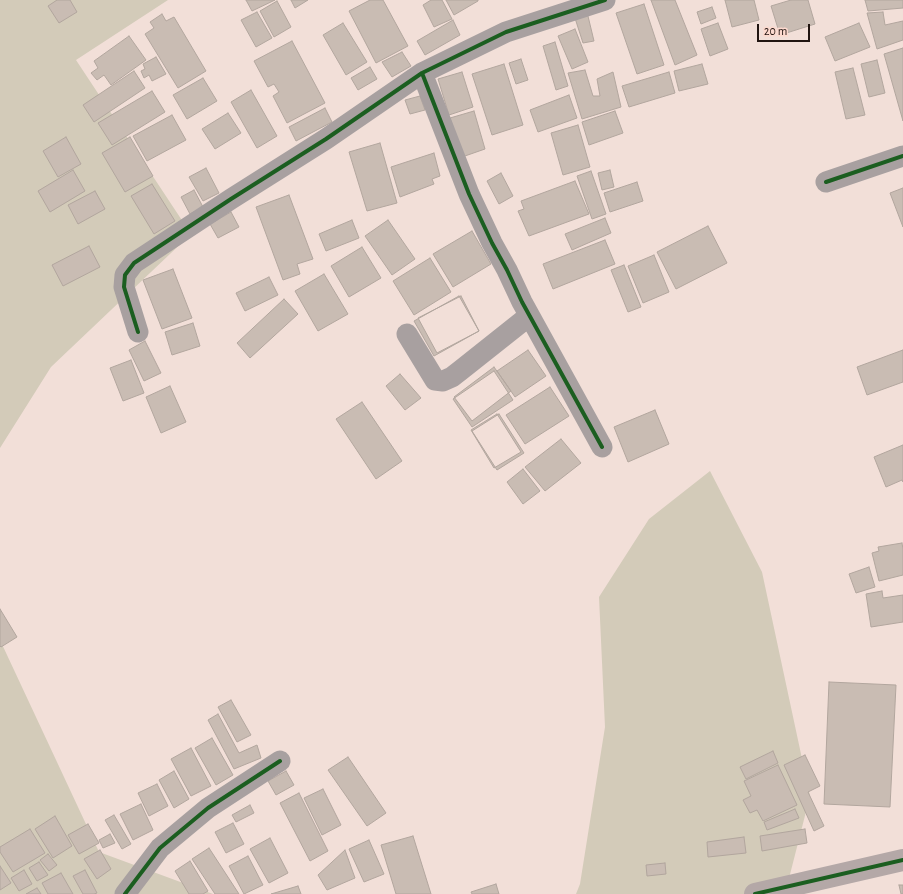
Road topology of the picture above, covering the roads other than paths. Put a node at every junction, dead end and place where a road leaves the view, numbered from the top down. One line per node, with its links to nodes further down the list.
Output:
1 (605, 0): 2 (street)
2 (422, 73): 5 (street); 6 (street)
3 (903, 156): 4 (street)
4 (826, 182)
5 (529, 316): 7 (street); 8 (street)
6 (138, 332)
7 (407, 334)
8 (602, 447)
9 (280, 761): 11 (street)
10 (903, 860): 12 (street)
11 (125, 894)
12 (755, 894)

